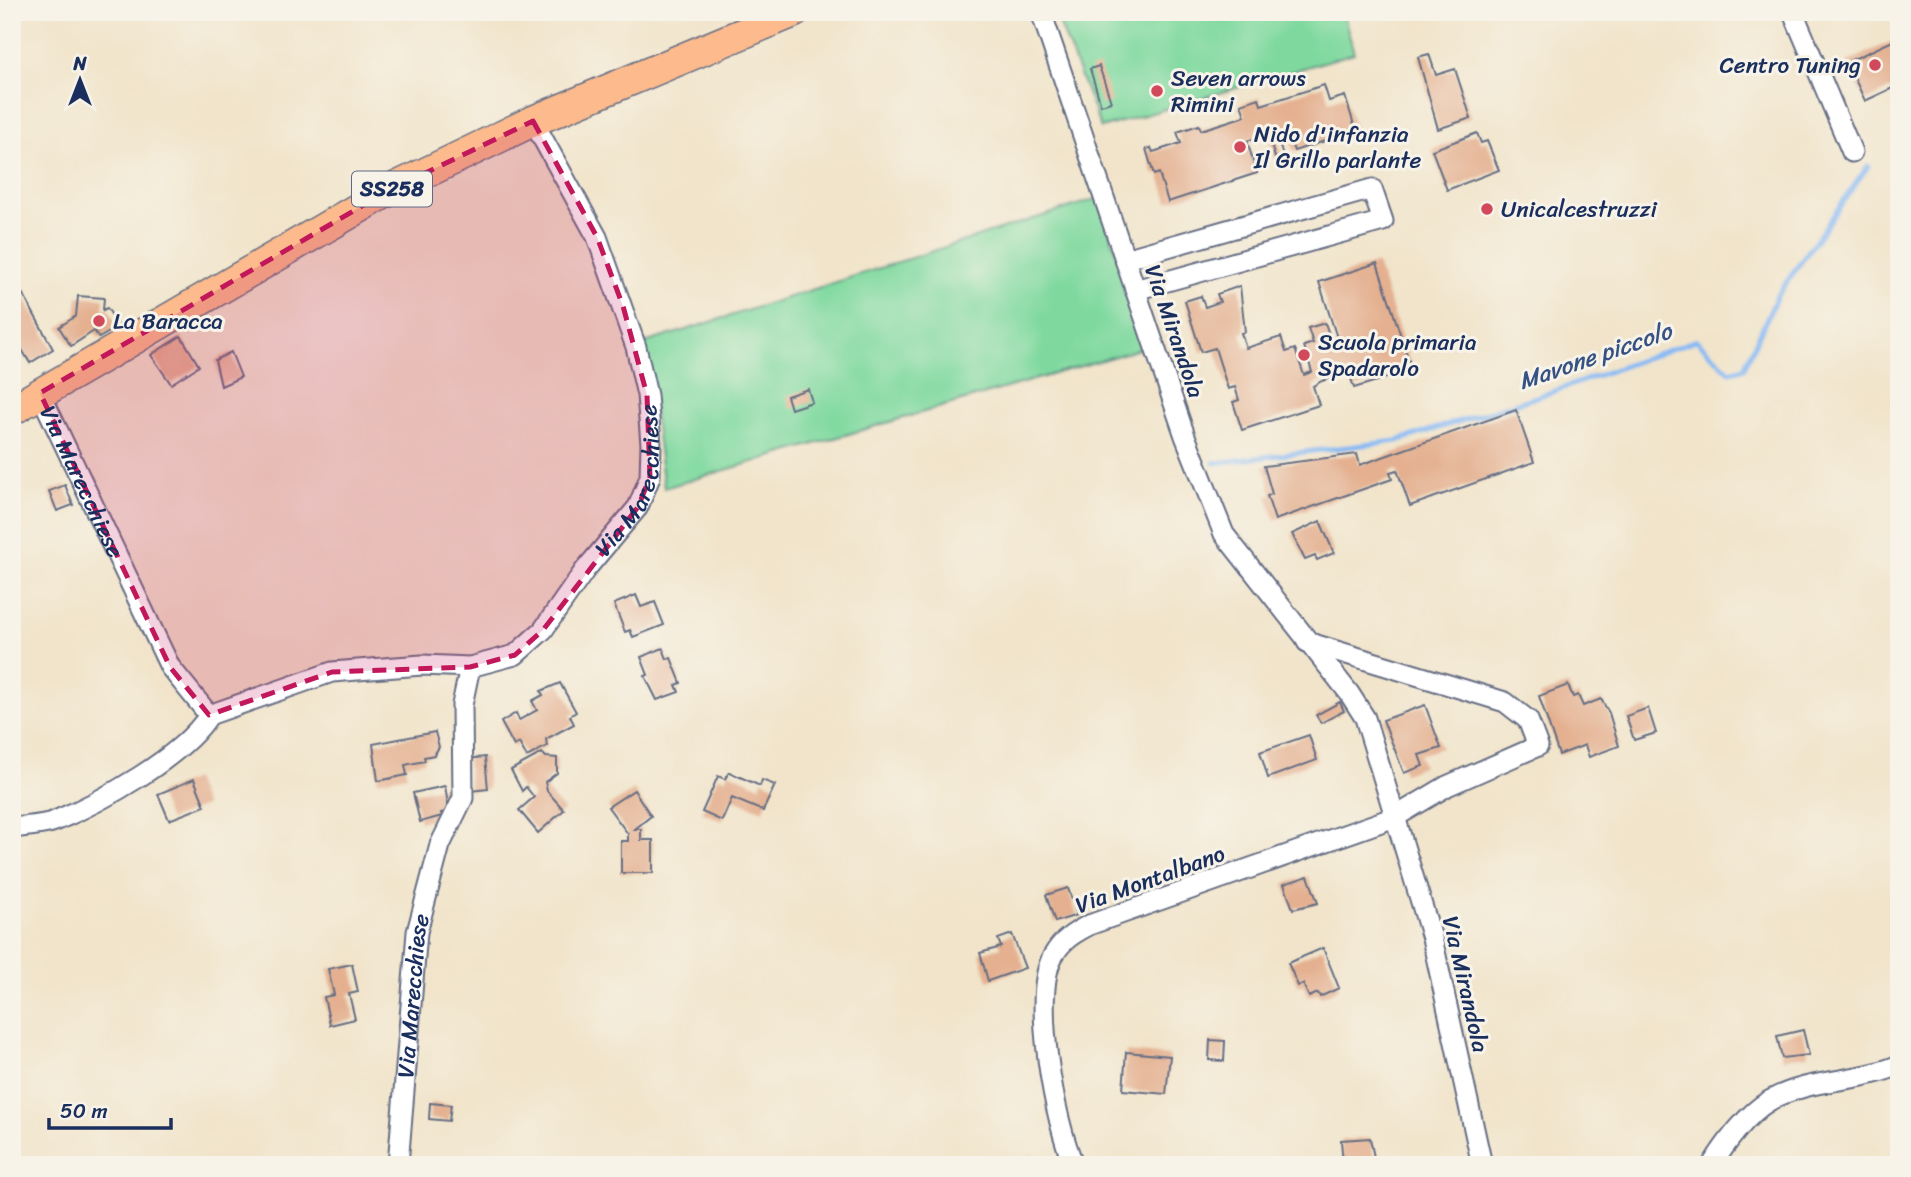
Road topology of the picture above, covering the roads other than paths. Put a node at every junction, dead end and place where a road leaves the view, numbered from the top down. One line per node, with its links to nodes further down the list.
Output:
1 (794, 12): 4 (main road, Via Marecchiese / SS258)
2 (1041, 12): 6 (street, Via Mirandola)
3 (1793, 12): 5 (street)
4 (533, 121): 8 (main road, Via Marecchiese / SS258); 11 (street, Via Marecchiese)
5 (1852, 152)
6 (1125, 259): 7 (street, Via Mirandola); 7 (street)
7 (1135, 290): 10 (street, Via Mirandola)
8 (40, 393): 9 (main road, Via Marecchiese / SS258); 12 (street, Via Marecchiese)
9 (12, 410)
10 (1307, 642): 13 (street, Via Mirandola); 13 (street)
11 (470, 667): 12 (street, Via Marecchiese); 16 (street, Via Marecchiese)
12 (209, 715): 14 (street, Via Marecchiese)
13 (1395, 817): 17 (street, Via Montalbano); 18 (street, Via Mirandola)
14 (12, 828)
15 (1899, 1065): 19 (street)
16 (398, 1165)
17 (1074, 1165)
18 (1482, 1165)
19 (1712, 1165)

